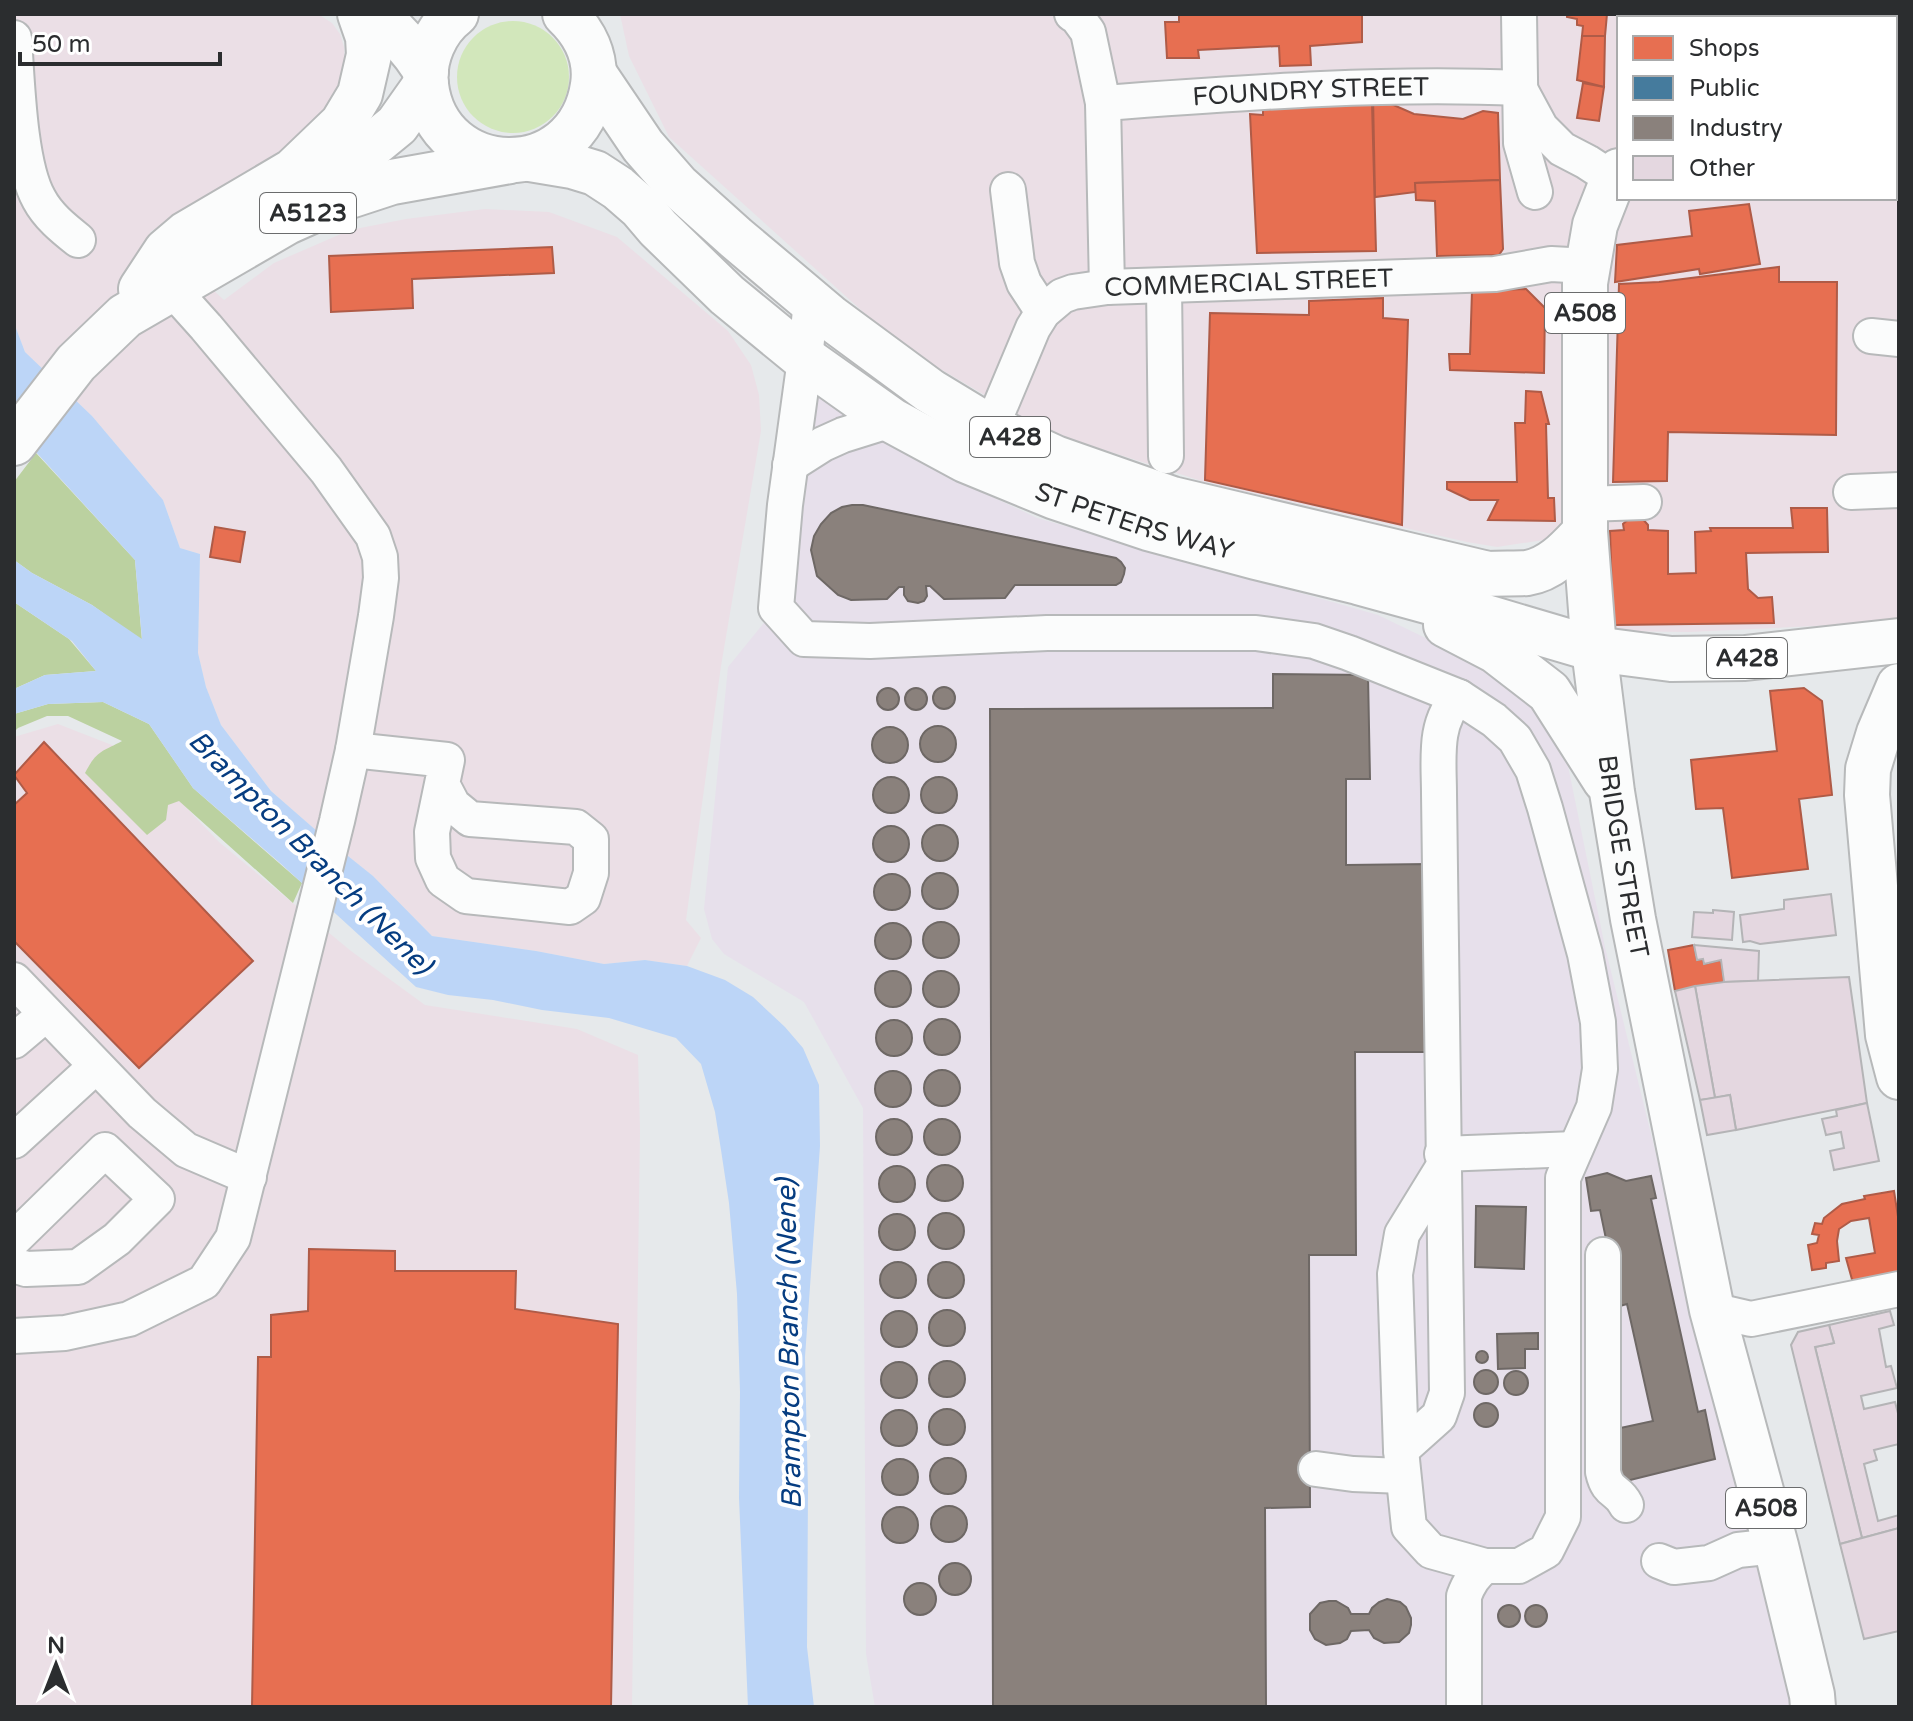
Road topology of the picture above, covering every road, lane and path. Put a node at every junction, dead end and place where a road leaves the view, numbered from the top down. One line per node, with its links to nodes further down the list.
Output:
1 (360, 14): 19 (main road)
2 (375, 14): 9 (main road)
3 (456, 14): 9 (main road)
4 (565, 14): 8 (main road, ST PETERS WAY)
5 (1072, 14): 11 (street)
6 (1519, 14): 10 (street)
7 (14, 38): 16 (street)
8 (591, 47): 12 (main road); 20 (main road, ST PETERS WAY / A428)
9 (426, 78): 12 (main road); 19 (main road, A5123)
10 (1519, 88): 11 (street, FOUNDRY STREET); 13 (street); 15 (street)
11 (1103, 103): 18 (street)
12 (520, 160): 19 (main road, A5123); 22 (main road, ST PETERS WAY / A428)
13 (1616, 175): 17 (main road, BRIDGE STREET / A508)
14 (1008, 190): 21 (street)
15 (1535, 192)
16 (78, 240)
17 (1588, 266): 18 (street, COMMERCIAL STREET); 31 (main road, BRIDGE STREET / A508)
18 (1136, 286): 21 (street, COMMERCIAL STREET); 26 (street)
19 (146, 298): 25 (main road, A5123); 38 (street)
20 (811, 301): 22 (street); 24 (main road, ST PETERS WAY / A428)
21 (1043, 312): 24 (street)
22 (805, 359): 23 (main road, ST PETERS WAY / A428); 27 (street)
23 (891, 420): 27 (street); 32 (main road, ST PETERS WAY / A428)
24 (991, 428): 31 (main road, ST PETERS WAY / A428)
25 (14, 443)
26 (1166, 456)
27 (790, 465): 36 (street)
28 (1899, 490): 29 (street)
29 (1851, 492)
30 (1644, 502): 31 (street)
31 (1585, 518): 34 (main road, BRIDGE STREET / A508)
32 (1358, 582): 34 (main road, ST PETERS WAY / A428); 40 (main road)
33 (1899, 641): 34 (main road, A428)
34 (1594, 649): 40 (main road, BRIDGE STREET / A508)
35 (1899, 686): 37 (main road)
36 (1459, 697): 48 (street); 50 (street)
37 (1889, 723): 45 (main road)
38 (353, 750): 39 (street); 51 (street)
39 (443, 786): 39 (street)
40 (1612, 792): 56 (main road, BRIDGE STREET / A508)
41 (14, 980): 42 (street)
42 (46, 1014): 43 (street); 44 (street)
43 (14, 1041)
44 (96, 1066): 46 (street); 47 (street)
45 (1899, 1077)
46 (142, 1113): 49 (street); 51 (street)
47 (14, 1141)
48 (1575, 1149): 50 (street); 61 (street)
49 (105, 1150): 52 (street); 54 (street)
50 (1442, 1162): 58 (street); 58 (street)
51 (249, 1177): 57 (street)
52 (14, 1239)
53 (1603, 1255): 60 (street)
54 (14, 1265)
55 (1899, 1289): 56 (street)
56 (1712, 1310): 63 (main road, A508)
57 (14, 1336)
58 (1402, 1463): 59 (street); 61 (street)
59 (1316, 1469)
60 (1626, 1505)
61 (1485, 1566): 62 (street)
62 (1464, 1707)
63 (1813, 1707)

